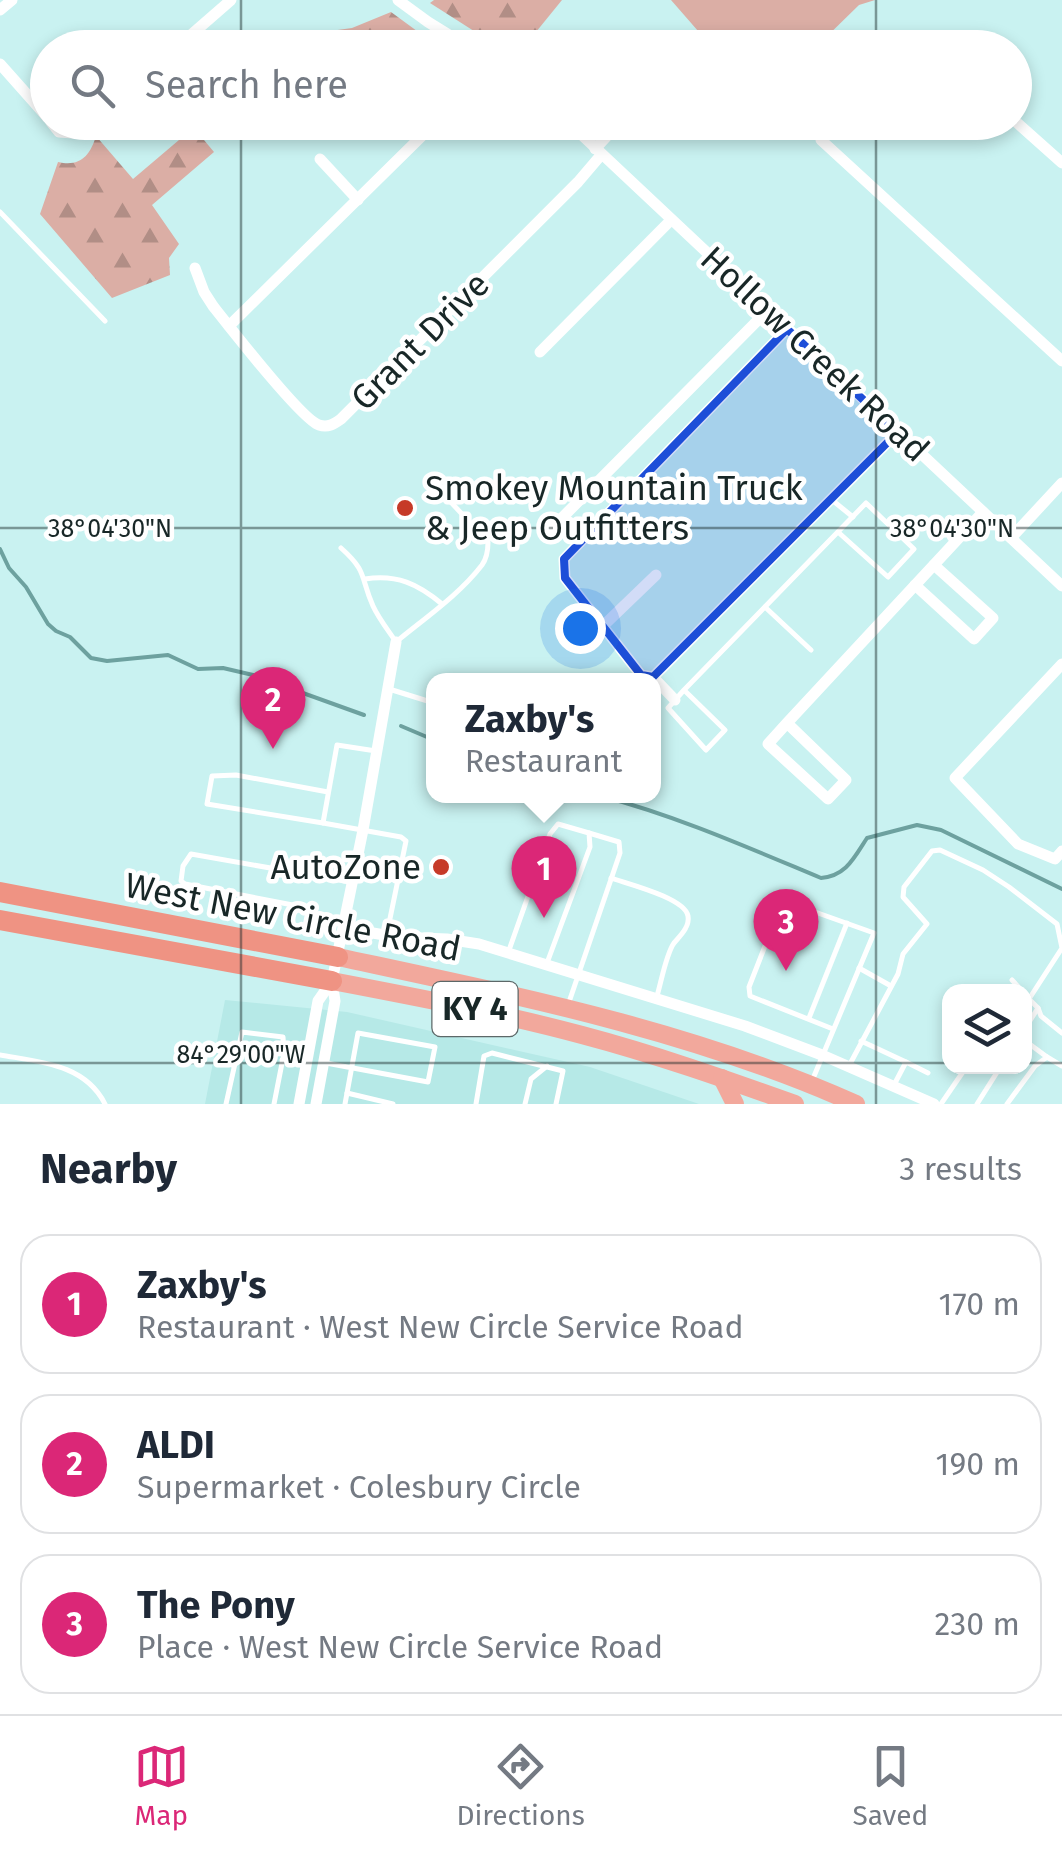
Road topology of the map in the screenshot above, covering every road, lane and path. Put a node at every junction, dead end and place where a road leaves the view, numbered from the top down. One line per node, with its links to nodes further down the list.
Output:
1 (12, 0): 4 (street)
2 (231, 0): 5 (street)
3 (405, 2): 6 (street)
4 (0, 10)
5 (197, 30)
6 (441, 30)
7 (0, 64): 8 (street)
8 (30, 98)
9 (1032, 136): 16 (street)
10 (418, 140): 17 (street)
11 (586, 140): 14 (street, Hollow Creek Road)
12 (607, 140): 14 (street)
13 (820, 140): 26 (street)
14 (598, 152): 19 (street, Hollow Creek Road); 23 (street, Grant Drive)
15 (320, 159): 17 (street)
16 (1062, 164)
17 (358, 200): 23 (street)
18 (0, 212): 22 (lane)
19 (672, 220): 21 (street, Hollow Creek Road); 25 (street)
20 (195, 268): 23 (street)
21 (768, 310): 24 (street, Hollow Creek Road); 33 (street)
22 (106, 320)
23 (229, 326)
24 (787, 329): 27 (street, Hollow Creek Road); 44 (street)
25 (540, 352)
26 (1062, 361)
27 (898, 432): 30 (street); 31 (street, Hollow Creek Road)
28 (1062, 482): 35 (street)
29 (434, 484): 42 (lane)
30 (831, 499): 32 (lane); 49 (street)
31 (984, 512): 35 (street, Hollow Creek Road); 37 (street)
32 (852, 517): 34 (lane); 34 (lane)
33 (549, 531)
34 (838, 532): 43 (lane)
35 (1012, 538): 41 (street, Hollow Creek Road)
36 (340, 548): 39 (lane)
37 (934, 565): 40 (street); 40 (street)
38 (656, 574): 44 (street)
39 (365, 579): 42 (lane); 45 (lane)
40 (914, 585): 55 (street)
41 (1062, 586)
42 (442, 604): 45 (lane)
43 (765, 607): 46 (lane); 52 (lane)
44 (602, 626): 48 (street)
45 (396, 642): 51 (street)
46 (812, 650)
47 (1062, 664): 61 (street)
48 (639, 673)
49 (656, 673)
50 (661, 686): 53 (street)
51 (389, 689): 54 (lane); 56 (street)
52 (684, 690): 53 (lane); 53 (lane)
53 (675, 700)
54 (426, 701)
55 (788, 723): 55 (street)
56 (378, 752): 57 (lane); 59 (street)
57 (328, 792): 58 (lane); 58 (lane)
58 (323, 824): 59 (lane)
59 (363, 830): 63 (street); 69 (lane)
60 (589, 833): 62 (lane); 70 (lane); 72 (lane)
61 (1062, 851)
62 (611, 878): 74 (lane); 80 (lane)
63 (352, 882): 65 (lane); 68 (street)
64 (0, 889): 71 (highway, West New Circle Road / KY 4)
65 (303, 908)
66 (0, 920): 76 (highway, West New Circle Road / KY 4)
67 (847, 923): 73 (lane); 85 (lane); 85 (lane)
68 (344, 928): 69 (street); 71 (street)
69 (386, 936): 70 (street)
70 (508, 953): 72 (street)
71 (338, 957): 76 (street); 82 (highway, West New Circle Road / KY 4)
72 (546, 966): 74 (street)
73 (859, 968): 78 (lane); 86 (lane)
74 (576, 976): 80 (street); 82 (lane)
75 (1012, 980): 77 (lane)
76 (332, 981): 94 (street); 96 (street); 104 (highway, West New Circle Road / KY 4)
77 (1016, 984)
78 (891, 986): 79 (lane); 88 (lane)
79 (1032, 987)
80 (656, 998): 91 (street)
81 (1032, 1002): 83 (lane)
82 (567, 1008): 105 (highway, West New Circle Road / KY 4)
83 (1038, 1008): 84 (lane); 87 (lane)
84 (1032, 1017)
85 (808, 1019): 86 (lane)
86 (834, 1028): 91 (lane)
87 (1062, 1033)
88 (862, 1042): 95 (lane); 98 (lane)
89 (1032, 1046): 92 (lane)
90 (0, 1055): 109 (lane)
91 (822, 1056): 98 (street); 105 (lane)
92 (1047, 1057): 99 (lane); 124 (lane)
93 (282, 1060): 96 (lane); 110 (lane); 111 (lane)
94 (324, 1062): 100 (lane); 113 (street)
95 (906, 1062): 101 (lane); 106 (lane)
96 (306, 1064): 112 (street)
97 (547, 1066): 116 (lane); 117 (lane); 118 (lane)
98 (848, 1066): 106 (street)
99 (1062, 1066)
100 (352, 1068): 100 (lane); 107 (lane)
101 (928, 1073)
102 (961, 1074): 122 (lane)
103 (996, 1074): 123 (lane)
104 (722, 1078): 108 (highway, West New Circle Road / KY 4); 119 (highway)
105 (811, 1084): 121 (highway, West New Circle Road / KY 4)
106 (893, 1086): 122 (street)
107 (347, 1093): 114 (lane); 115 (lane)
108 (770, 1100): 120 (highway, West New Circle Road / KY 4)
109 (105, 1104)
110 (226, 1104)
111 (274, 1104)
112 (299, 1104)
113 (316, 1104)
114 (345, 1104)
115 (393, 1104)
116 (476, 1104)
117 (525, 1104)
118 (556, 1104)
119 (735, 1104)
120 (796, 1104)
121 (856, 1104)
122 (937, 1104)
123 (978, 1104)
124 (1007, 1104)

